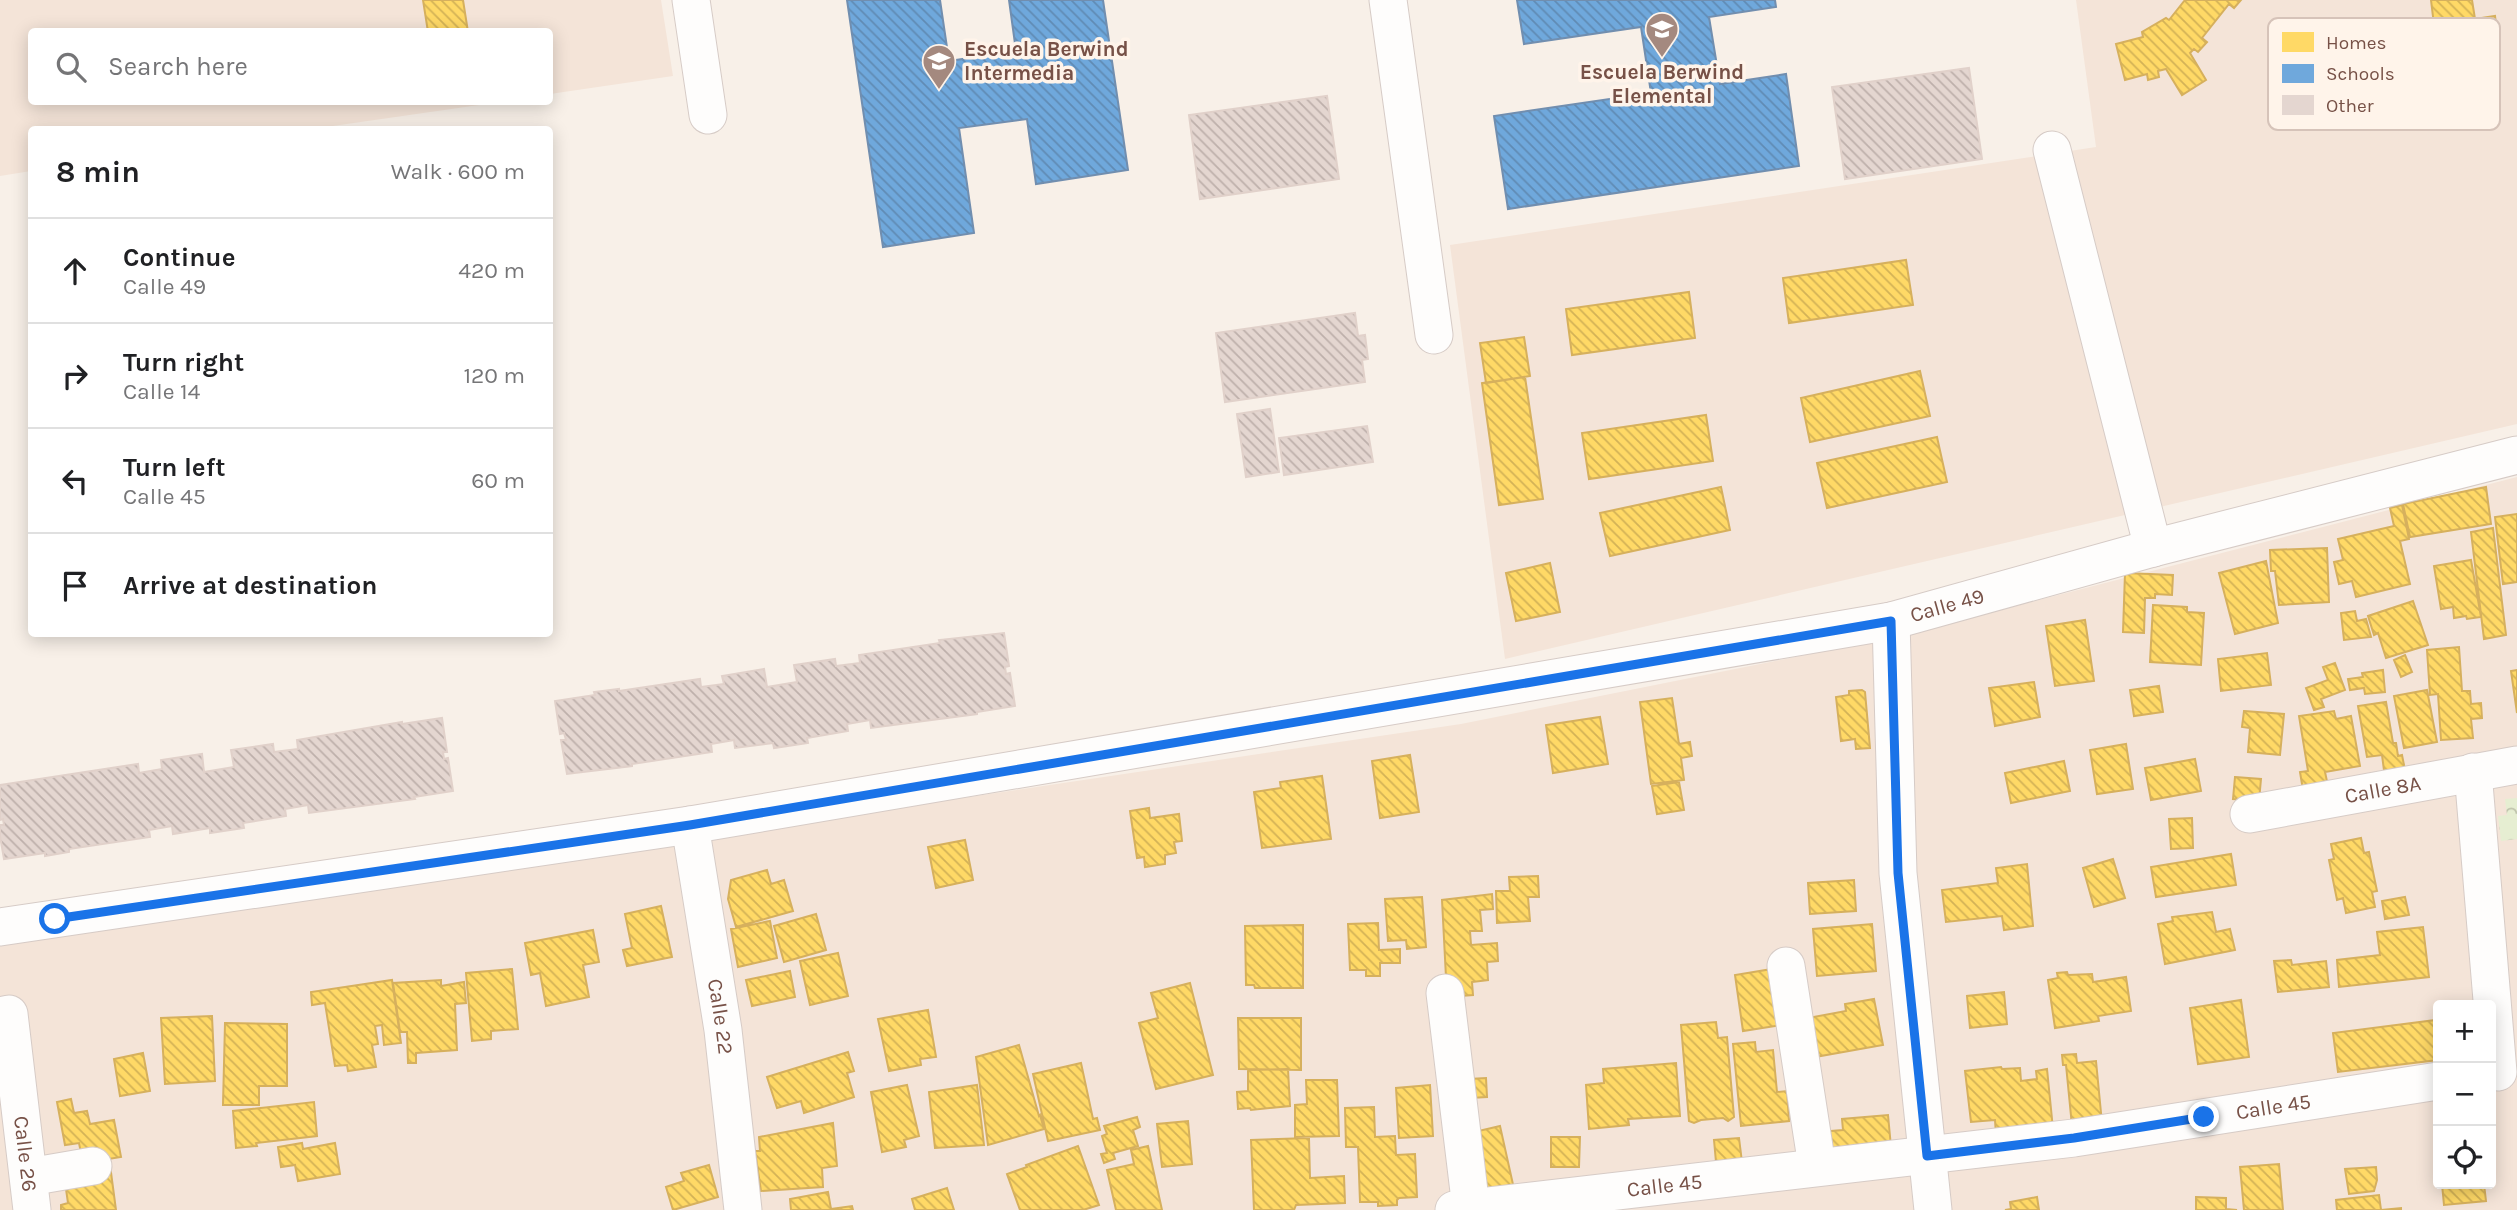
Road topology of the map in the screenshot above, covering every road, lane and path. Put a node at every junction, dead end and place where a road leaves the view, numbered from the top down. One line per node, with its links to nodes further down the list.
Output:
1 (691, 0): 3 (street)
2 (1388, 0): 5 (street)
3 (708, 115)
4 (2052, 150): 7 (street)
5 (1434, 335)
6 (2517, 455): 7 (street, Calle 49)
7 (2153, 548): 8 (street, Calle 49)
8 (1891, 621): 12 (street, Calle 49); 19 (street)
9 (2517, 765): 10 (street, Calle 8A)
10 (2473, 772): 11 (street, Calle 8A); 17 (street)
11 (2249, 814)
12 (690, 825): 13 (street, Calle 49); 24 (street, Calle 22)
13 (0, 927)
14 (1786, 966): 21 (street)
15 (1445, 993): 23 (street, Calle 45)
16 (4, 1015): 22 (street, Calle 26)
17 (2502, 1072)
18 (2433, 1082): 19 (street, Calle 45)
19 (1927, 1156): 21 (street, Calle 45); 25 (street)
20 (93, 1166): 22 (street)
21 (1817, 1166): 23 (street, Calle 45)
22 (31, 1194)
23 (1462, 1209)
24 (743, 1210)
25 (1933, 1210)

